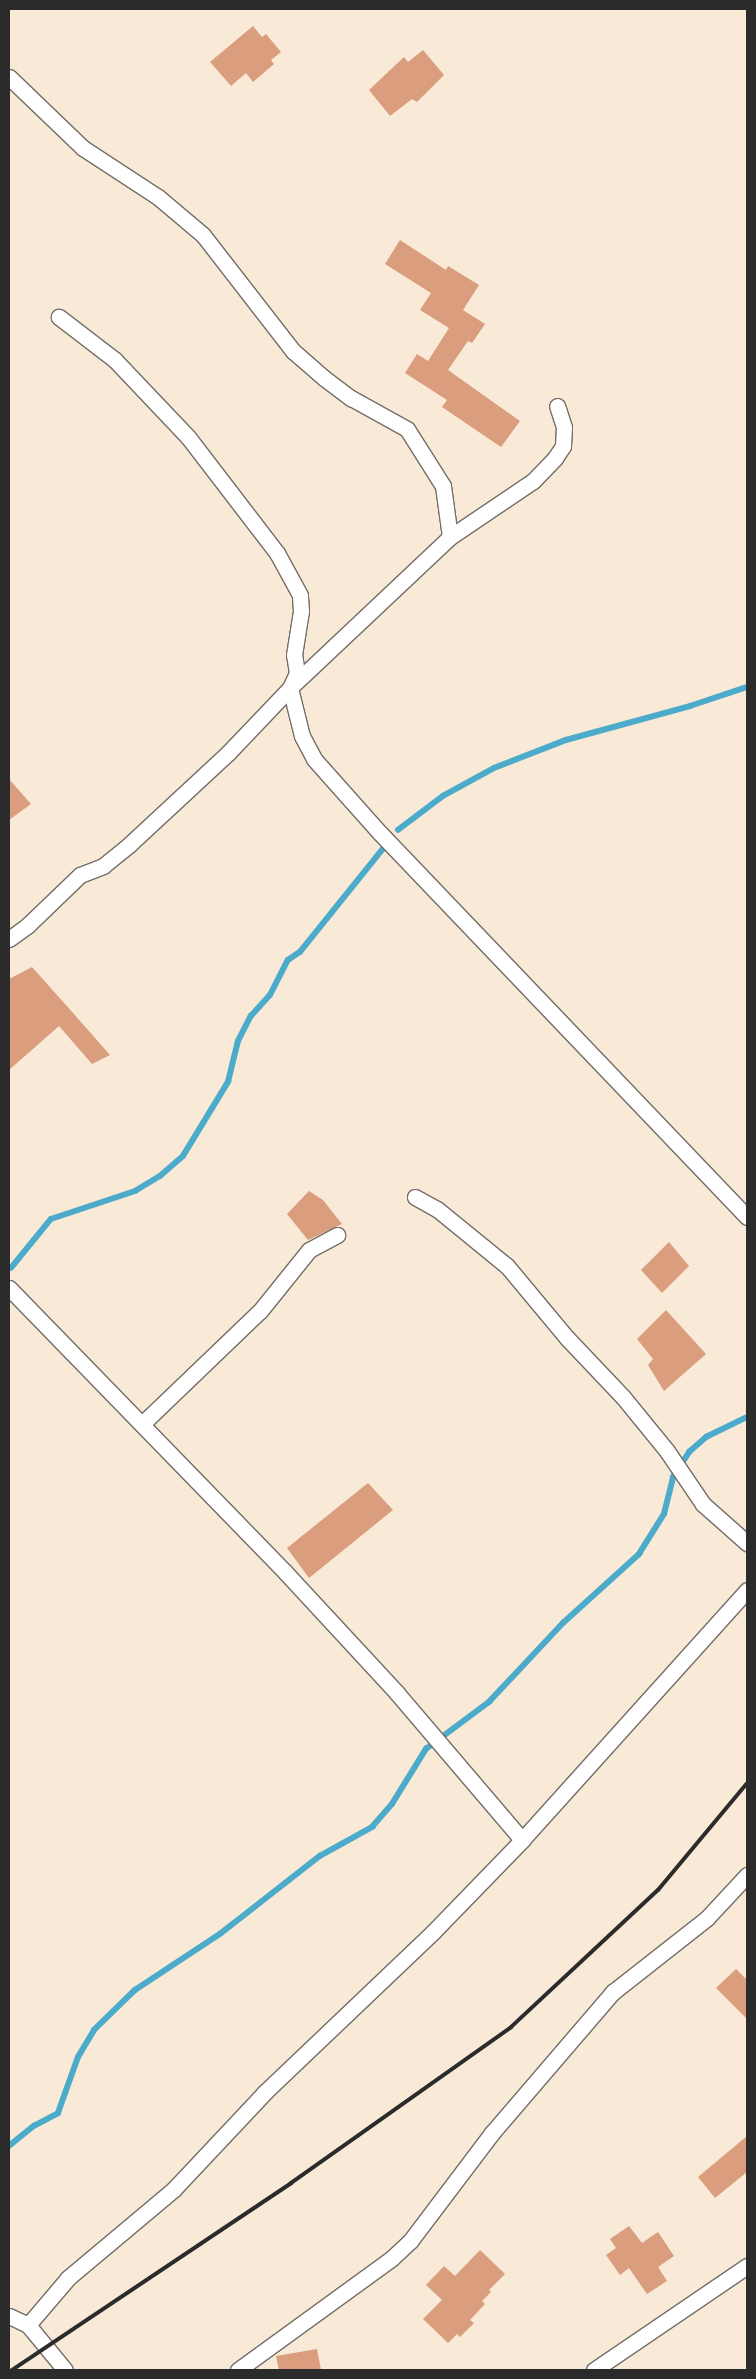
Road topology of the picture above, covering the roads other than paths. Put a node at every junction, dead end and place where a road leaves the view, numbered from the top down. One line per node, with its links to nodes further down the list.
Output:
1 (9, 76): 4 (street)
2 (59, 317): 5 (street)
3 (557, 406): 4 (street)
4 (450, 538): 5 (street)
5 (290, 688): 6 (street); 8 (street)
6 (9, 939)
7 (415, 1197): 12 (street)
8 (747, 1217)
9 (336, 1235): 11 (street)
10 (9, 1288): 11 (street)
11 (142, 1424): 14 (street)
12 (747, 1542)
13 (747, 1590): 14 (street)
14 (522, 1840): 18 (street)
15 (747, 1875): 20 (street)
16 (747, 2266): 21 (street)
17 (9, 2316): 18 (street)
18 (28, 2325): 19 (street)
19 (65, 2370)
20 (238, 2370)
21 (594, 2370)

